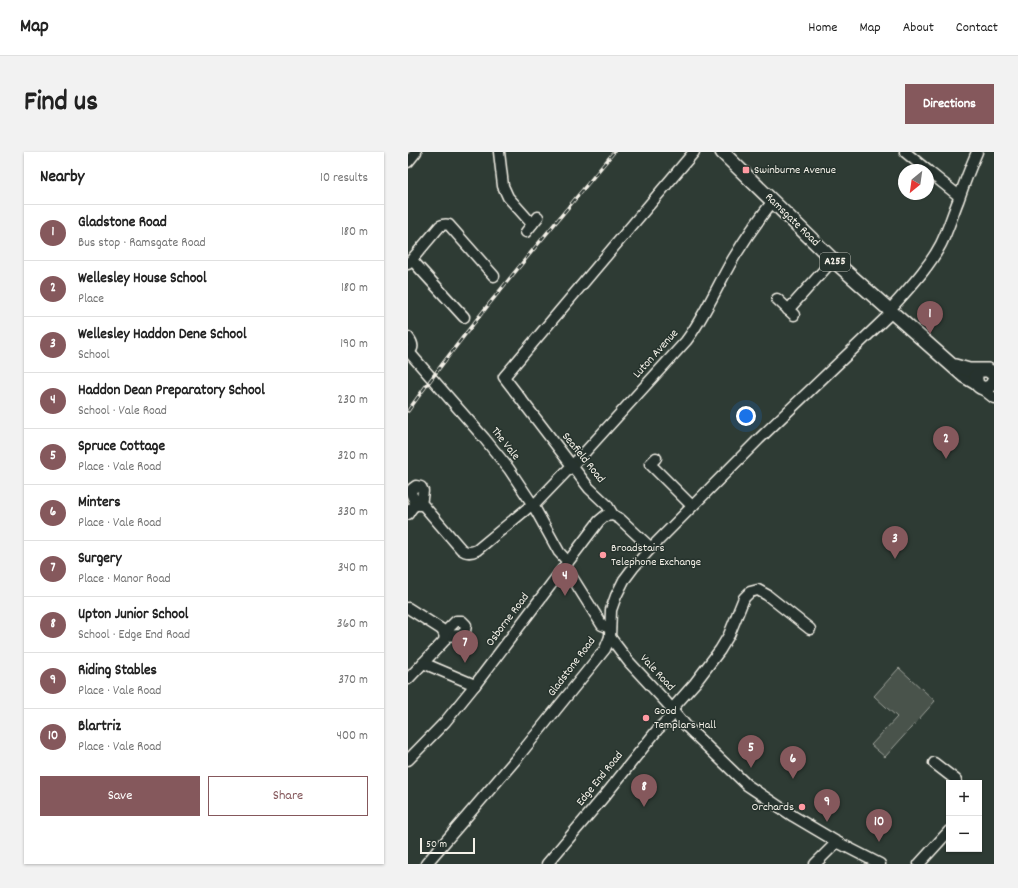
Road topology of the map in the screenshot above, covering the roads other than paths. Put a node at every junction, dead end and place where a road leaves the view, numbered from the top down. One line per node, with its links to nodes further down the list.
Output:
1 (416, 152): 7 (street)
2 (498, 152): 12 (street)
3 (694, 152): 26 (street, Seafield Road)
4 (905, 152): 8 (street)
5 (977, 152): 10 (street, Gladstone Road)
6 (728, 154): 11 (main road, Ramsgate Road / A255)
7 (408, 162)
8 (920, 164)
9 (934, 175): 10 (street)
10 (959, 196): 17 (street, Gladstone Road)
11 (773, 201): 13 (main road, Ramsgate Road / A255); 26 (street, Luton Avenue)
12 (532, 224)
13 (833, 260): 16 (street); 17 (main road, Ramsgate Road / A255)
14 (410, 262): 15 (street); 18 (street)
15 (494, 276)
16 (777, 299)
17 (893, 309): 21 (main road, Ramsgate Road / A255); 28 (street, Gladstone Road)
18 (464, 317)
19 (408, 337): 20 (street)
20 (408, 351): 27 (street, The Vale)
21 (953, 365): 22 (main road, Ramsgate Road / A255); 23 (main road, Ramsgate Road / A255)
22 (991, 376): 23 (main road, A255)
23 (978, 385): 24 (street)
24 (994, 398)
25 (656, 458): 28 (street)
26 (571, 466): 27 (street, Luton Avenue); 30 (street, Seafield Road)
27 (533, 505): 29 (street, Luton Avenue); 32 (street, The Vale)
28 (692, 506): 31 (street, Gladstone Road)
29 (408, 514)
30 (613, 515): 31 (street, Seafield Road); 32 (street, Osborne Road)
31 (651, 548): 35 (street, Gladstone Road)
32 (567, 564): 35 (street, Vale Road); 38 (street, Osborne Road)
33 (408, 608): 36 (street)
34 (810, 629): 39 (street, Edge End Road)
35 (610, 633): 39 (street, Vale Road); 45 (street, Gladstone Road)
36 (423, 663): 37 (street); 38 (street)
37 (410, 674)
38 (475, 685): 40 (street, Osborne Road)
39 (674, 711): 44 (street, Vale Road); 46 (street, Edge End Road)
40 (408, 760)
41 (934, 762): 42 (street)
42 (958, 780)
43 (946, 833): 49 (street)
44 (837, 842): 47 (street); 48 (street, Vale Road)
45 (426, 864)
46 (547, 864)
47 (815, 864)
48 (880, 864)
49 (919, 864)

